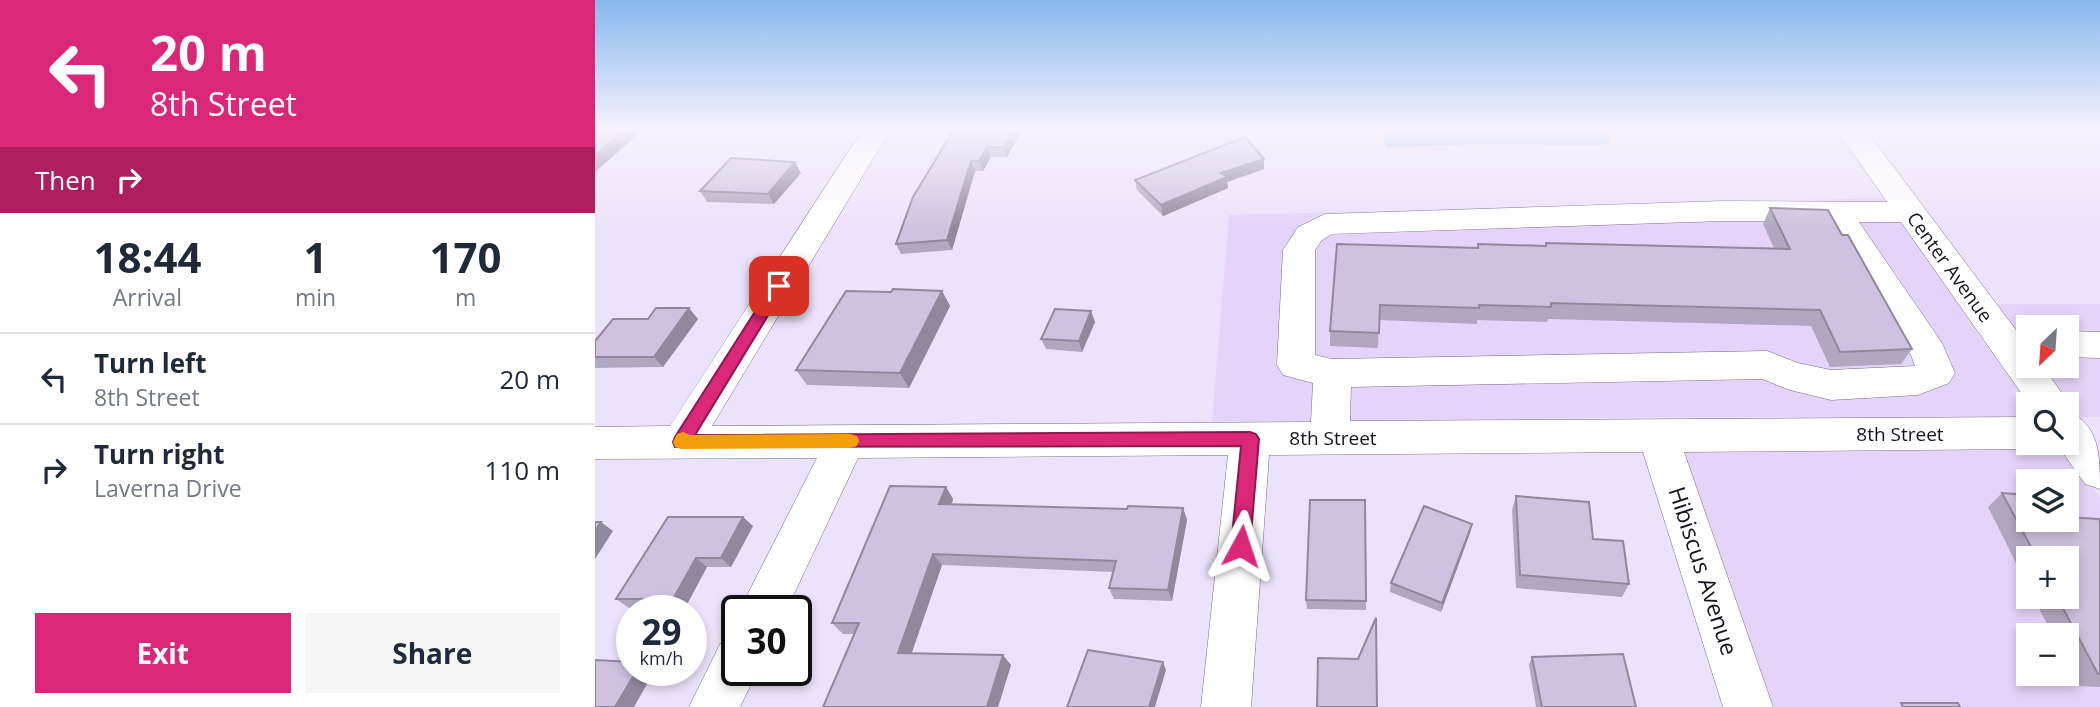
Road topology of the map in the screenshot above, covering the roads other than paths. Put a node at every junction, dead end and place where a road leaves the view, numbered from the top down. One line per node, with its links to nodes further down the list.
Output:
1 (856, 162): 15 (street)
2 (1874, 162): 4 (street, Center Avenue)
3 (1836, 211): 4 (street); 8 (street); 8 (street)
4 (1910, 212): 5 (street, Center Avenue)
5 (2016, 343)
6 (2079, 344): 7 (lane)
7 (2100, 345)
8 (1332, 373): 11 (street)
9 (2016, 433): 10 (street, 8th Street)
10 (1658, 435): 11 (street, 8th Street); 22 (street, Hibiscus Avenue)
11 (1330, 438): 12 (street, 8th Street)
12 (1250, 439): 14 (street, 8th Street); 21 (street)
13 (2079, 439): 17 (street, Center Avenue)
14 (846, 441): 15 (street, 8th Street); 18 (street)
15 (681, 442): 16 (street, 8th Street)
16 (595, 443)
17 (2100, 472)
18 (770, 595)
19 (725, 686): 20 (street)
20 (714, 707)
21 (1226, 707)
22 (1748, 707)

